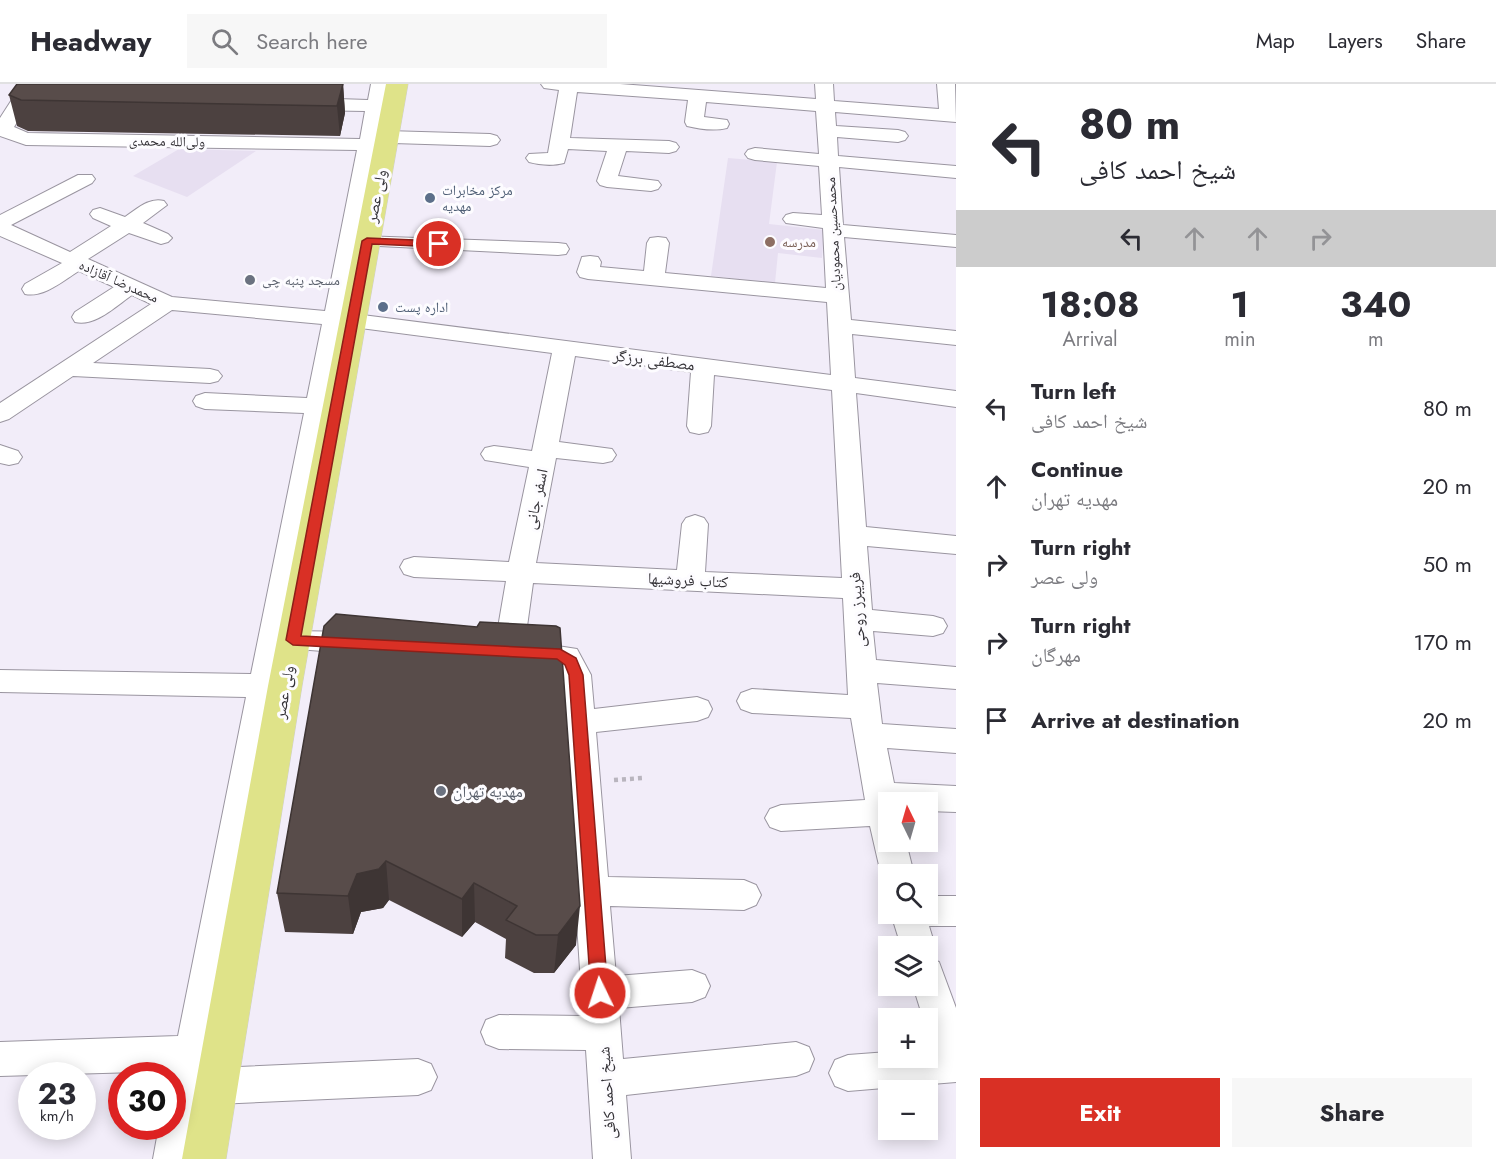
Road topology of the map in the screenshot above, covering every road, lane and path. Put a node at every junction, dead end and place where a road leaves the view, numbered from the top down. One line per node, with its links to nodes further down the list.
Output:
1 (550, 84): 4 (street)
2 (824, 84): 10 (street, محمدحسین محمودیان)
3 (946, 84): 12 (street)
4 (570, 86): 5 (street); 17 (street)
5 (599, 86): 6 (street)
6 (661, 88): 8 (street)
7 (33, 92): 11 (street, ولی‌الله محمدی)
8 (698, 96): 10 (street); 13 (street)
9 (294, 104): 11 (street)
10 (825, 106): 12 (street); 14 (street, محمدحسین محمودیان)
11 (383, 115): 16 (street); 36 (main road, ولی عصر); 48 (street)
12 (953, 116)
13 (720, 124)
14 (826, 130): 15 (street); 22 (street, محمدحسین محمودیان)
15 (898, 136)
16 (490, 140)
17 (559, 143): 18 (street); 21 (street)
18 (618, 145): 19 (street); 26 (street)
19 (669, 147)
20 (756, 154): 22 (street)
21 (536, 158)
22 (828, 161): 23 (street); 33 (street, محمدحسین محمودیان)
23 (956, 172)
24 (85, 179): 27 (street)
25 (30, 183): 27 (street)
26 (639, 189)
27 (56, 194): 31 (street)
28 (157, 205): 32 (street)
29 (100, 214): 32 (street)
30 (793, 219): 33 (street)
31 (0, 223)
32 (128, 224): 35 (street); 40 (street)
33 (832, 226): 37 (street); 45 (street, محمدحسین محمودیان)
34 (0, 228): 40 (street, محمدرضا آقازاده)
35 (161, 238)
36 (367, 241): 39 (street); 48 (main road, ولی عصر)
37 (956, 241)
38 (658, 243): 42 (street)
39 (558, 249)
40 (75, 261): 43 (street, محمدرضا آقازاده); 44 (street)
41 (590, 262): 42 (street)
42 (654, 278): 45 (street)
43 (131, 286): 46 (street, محمدرضا آقازاده); 47 (street)
44 (33, 289)
45 (836, 296): 49 (street, محمدحسین محمودیان)
46 (168, 303): 48 (street, محمدرضا آقازاده); 53 (street)
47 (83, 317)
48 (343, 320): 51 (street, مصطفی برزگر); 58 (main road, ولی عصر)
49 (838, 326): 50 (street); 55 (street, محمدحسین محمودیان)
50 (956, 338)
51 (565, 348): 52 (street, مصطفی برزگر); 62 (street, اسفر جانی)
52 (703, 366): 55 (street, مصطفی برزگر); 60 (street)
53 (68, 369): 54 (street); 59 (street)
54 (210, 376)
55 (842, 384): 56 (street, مصطفی برزگر); 65 (street, فریبرز روحی)
56 (956, 399)
57 (205, 401): 58 (street)
58 (327, 407): 73 (main road, ولی عصر); 79 (street)
59 (0, 414)
60 (699, 426)
61 (494, 454): 62 (street)
62 (545, 455): 63 (street); 68 (street, اسفر جانی)
63 (603, 455)
64 (695, 524): 69 (street)
65 (852, 535): 66 (street); 70 (street, فریبرز روحی)
66 (956, 544)
67 (414, 567): 68 (street, کتاب فروشیها)
68 (521, 571): 69 (street, کتاب فروشیها); 75 (street, اسفر جانی)
69 (690, 581): 70 (street, کتاب فروشیها)
70 (856, 589): 71 (street, فریبرز روحی)
71 (858, 619): 72 (street); 76 (street, فریبرز روحی)
72 (933, 626)
73 (293, 640): 74 (street); 79 (main road, ولی عصر)
74 (384, 645)
75 (498, 650): 83 (street, شیخ احمد کافی)
76 (861, 670): 77 (street); 82 (street, فریبرز روحی)
77 (956, 678)
78 (0, 681): 79 (street)
79 (274, 686): 102 (main road, ولی عصر)
80 (752, 700): 82 (street)
81 (697, 709): 83 (street)
82 (866, 721): 84 (street); 85 (street, فریبرز روحی)
83 (580, 722): 90 (street, شیخ احمد کافی)
84 (956, 741)
85 (879, 792)
86 (956, 800): 87 (street)
87 (938, 805)
88 (781, 818): 89 (street)
89 (878, 821)
90 (592, 891): 91 (street); 95 (street, شیخ احمد کافی)
91 (744, 895)
92 (938, 911): 93 (street)
93 (956, 911)
94 (692, 986): 95 (street)
95 (600, 993): 98 (street, شیخ احمد کافی)
96 (934, 996): 101 (street)
97 (499, 1032): 98 (street)
98 (603, 1033): 105 (street, شیخ احمد کافی)
99 (0, 1059): 102 (street)
100 (796, 1059): 105 (street)
101 (956, 1063): 103 (street)
102 (210, 1064): 104 (street); 106 (street); 107 (main road, ولی عصر)
103 (848, 1073)
104 (418, 1077)
105 (606, 1079): 108 (street, شیخ احمد کافی)
106 (172, 1159)
107 (204, 1159)
108 (612, 1159)

